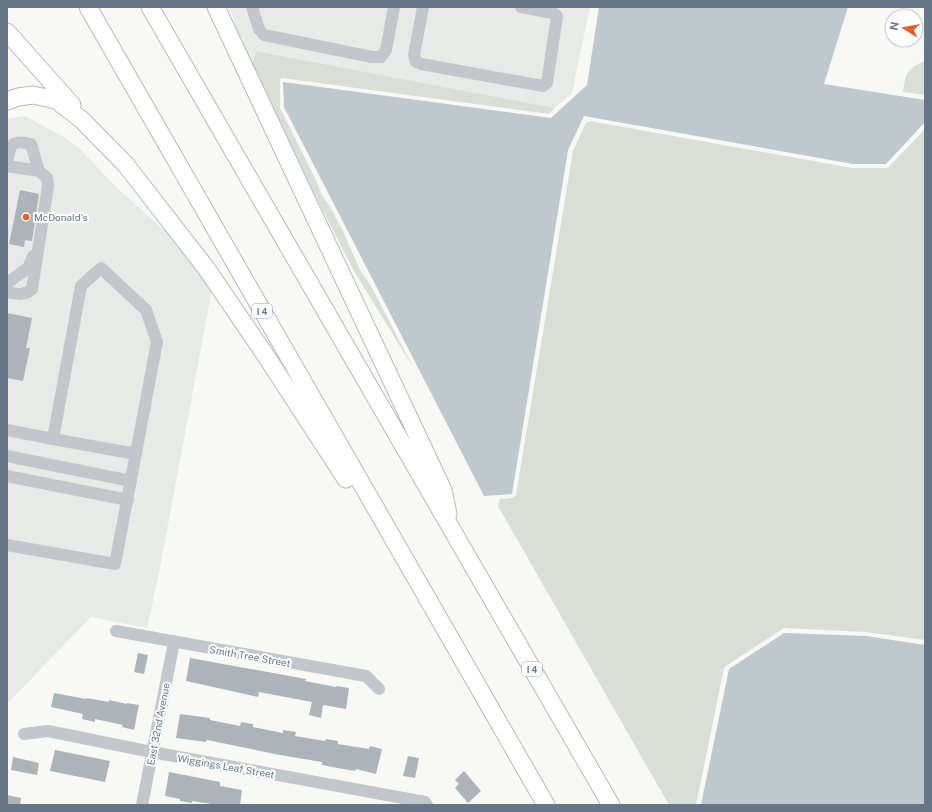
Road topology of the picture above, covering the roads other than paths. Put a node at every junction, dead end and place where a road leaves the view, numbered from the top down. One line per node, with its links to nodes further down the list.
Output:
1 (88, 7): 26 (highway, I 4)
2 (150, 7): 24 (highway, I 4)
3 (216, 7): 24 (highway)
4 (252, 7): 5 (street)
5 (394, 7)
6 (423, 7): 7 (street)
7 (521, 7)
8 (7, 32): 12 (highway)
9 (7, 101): 12 (highway)
10 (7, 163): 13 (street)
11 (7, 166): 13 (street)
12 (126, 166): 26 (highway)
13 (39, 171): 14 (street)
14 (38, 245): 15 (street); 16 (street)
15 (7, 284)
16 (7, 292)
17 (7, 430): 18 (street)
18 (53, 439): 19 (street); 19 (street)
19 (136, 454): 22 (street)
20 (7, 456): 22 (street)
21 (7, 476): 23 (street)
22 (131, 481): 23 (street)
23 (128, 500): 25 (street)
24 (453, 534): 35 (highway, I 4)
25 (7, 545)
26 (437, 616): 34 (highway, I 4)
27 (116, 631): 28 (street, Smith Tree Street)
28 (174, 642): 29 (street, Smith Tree Street); 31 (street, East 32nd Avenue)
29 (379, 689)
30 (24, 734): 31 (street, Wiggings Leaf Street)
31 (152, 752): 32 (street, East 32nd Avenue); 33 (street, Wiggings Leaf Street)
32 (142, 805)
33 (427, 805)
34 (546, 805)
35 (611, 805)

